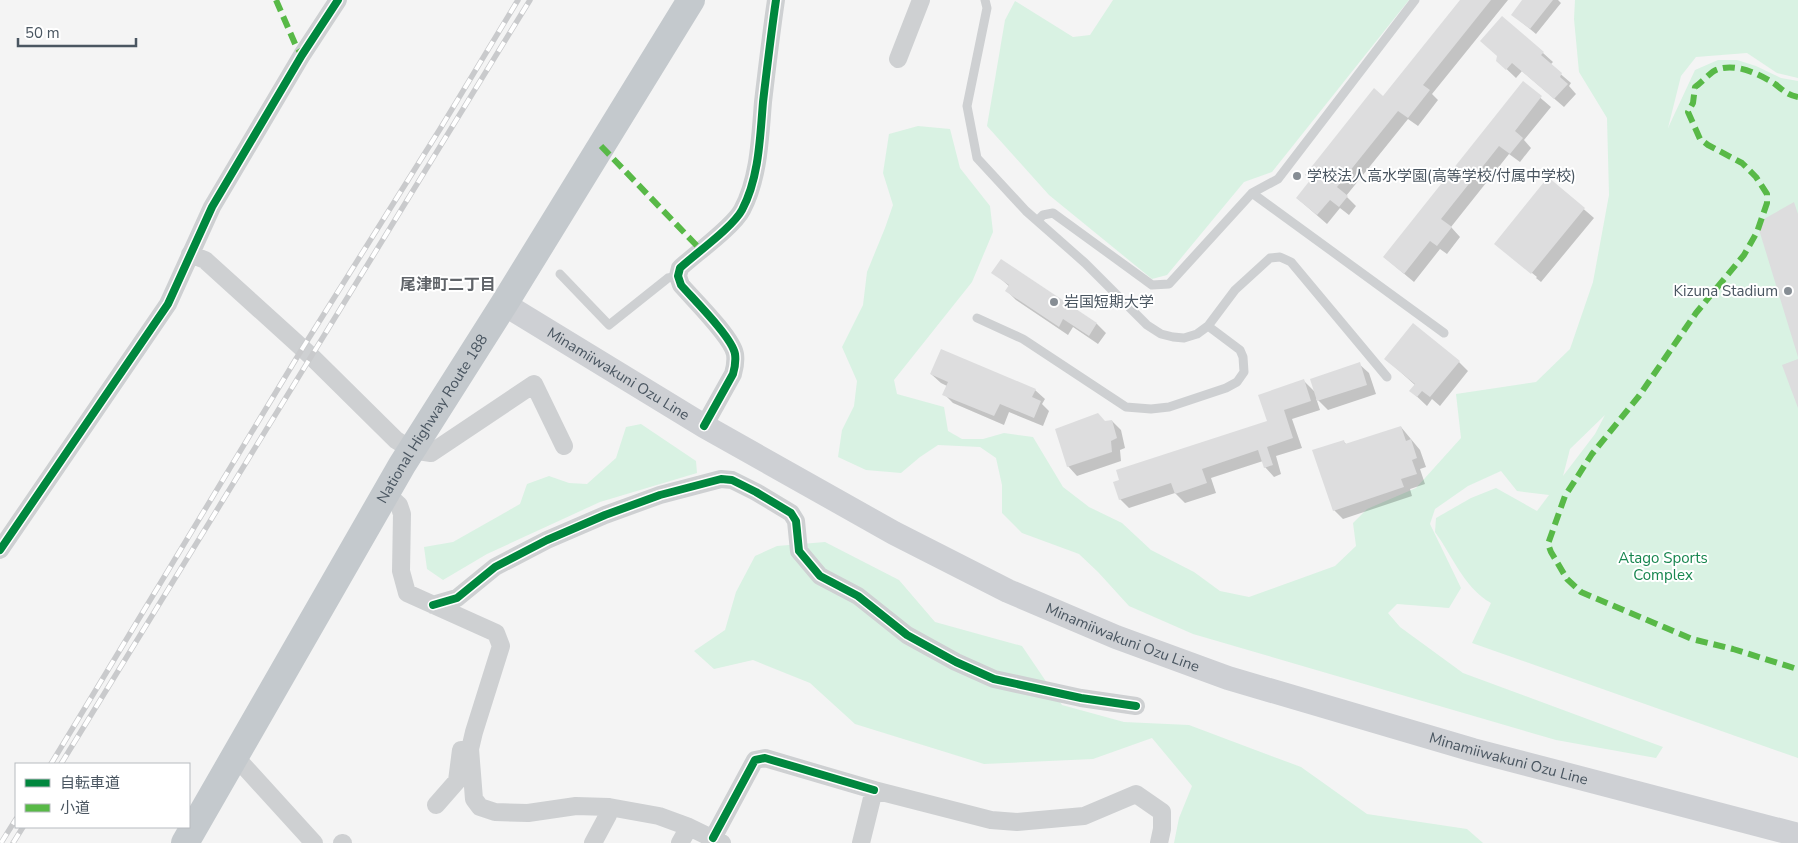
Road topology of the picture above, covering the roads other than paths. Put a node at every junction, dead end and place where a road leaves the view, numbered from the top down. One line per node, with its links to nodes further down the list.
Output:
1 (338, 0): 10 (street)
2 (691, 0): 13 (highway, National Highway Route 188)
3 (776, 0): 12 (street)
4 (921, 0): 7 (street)
5 (985, 0): 9 (lane)
6 (1415, 0): 8 (lane)
7 (898, 59)
8 (1252, 193): 9 (lane); 16 (lane)
9 (1038, 220): 15 (lane)
10 (190, 254): 20 (street); 22 (street)
11 (560, 274): 12 (lane)
12 (678, 276): 18 (street)
13 (504, 304): 18 (main road, Minamiiwakuni Ozu Line); 20 (highway, National Highway Route 188)
14 (977, 318): 15 (lane)
15 (1208, 326): 17 (lane)
16 (1444, 333)
17 (1387, 377)
18 (704, 426): 31 (main road, Minamiiwakuni Ozu Line)
19 (564, 446): 20 (street)
20 (412, 450): 21 (highway, National Highway Route 188)
21 (386, 493): 23 (street); 26 (highway, National Highway Route 188)
22 (0, 550)
23 (433, 605): 24 (street); 25 (street)
24 (1136, 706)
25 (474, 732): 28 (street); 29 (street)
26 (234, 758): 33 (highway, National Highway Route 188); 34 (street)
27 (874, 790): 32 (street); 37 (street); 38 (street)
28 (436, 805)
29 (610, 808): 30 (street); 35 (street)
30 (689, 827): 32 (street); 36 (street)
31 (1798, 835)
32 (718, 840)
33 (185, 843)
34 (314, 843)
35 (594, 843)
36 (680, 843)
37 (861, 843)
38 (1159, 843)

